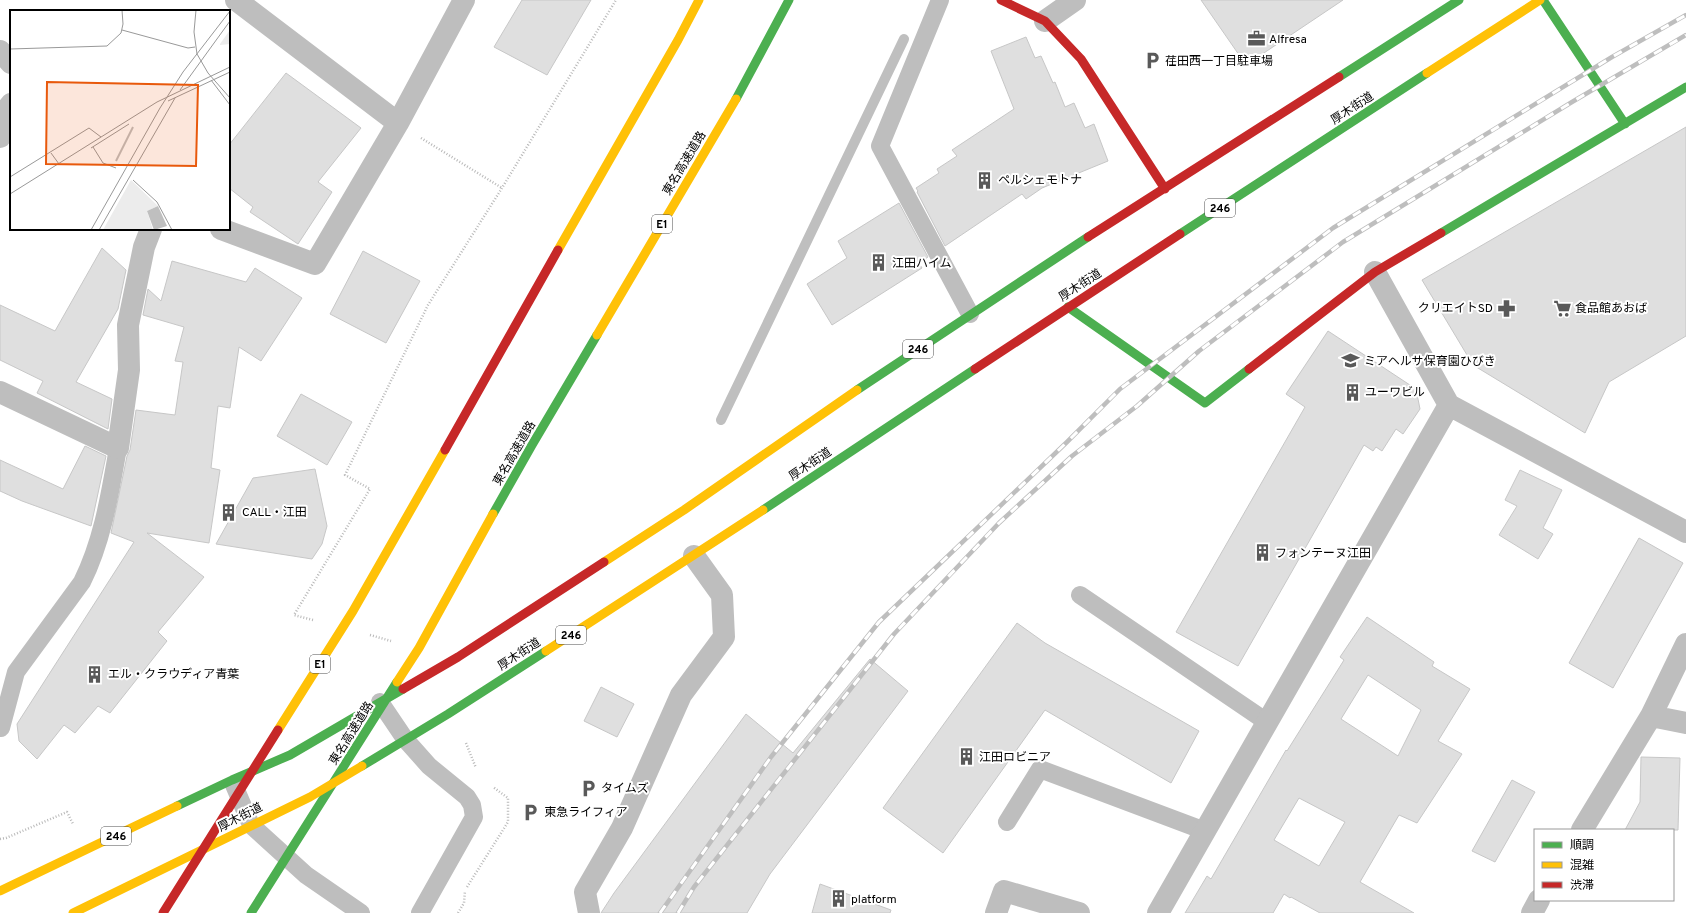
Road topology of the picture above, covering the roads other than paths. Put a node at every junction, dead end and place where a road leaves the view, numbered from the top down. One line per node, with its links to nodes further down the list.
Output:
1 (236, 0): 16 (street)
2 (464, 0): 16 (street)
3 (699, 0): 46 (main road, E1)
4 (789, 0): 47 (main road, 東名高速道路 / E1)
5 (940, 0): 24 (lane)
6 (1001, 0): 11 (main road)
7 (1075, 0): 11 (street)
8 (1459, 0): 19 (main road, 246)
9 (1540, 0): 23 (main road, 厚木街道 / 246)
10 (1543, 0): 17 (main road)
11 (1045, 21): 19 (main road)
12 (0, 52): 13 (street)
13 (10, 62)
14 (1686, 87): 17 (main road)
15 (10, 105): 18 (street)
16 (398, 123): 21 (street)
17 (1625, 124): 22 (main road)
18 (0, 137)
19 (1165, 189): 24 (main road, 246)
20 (151, 230): 27 (street)
21 (224, 230)
22 (1376, 272): 23 (main road); 26 (street)
23 (1068, 307): 29 (main road, 厚木街道 / 246)
24 (970, 314): 32 (main road, 246)
25 (0, 392): 27 (street)
26 (1449, 405): 28 (street); 34 (street)
27 (118, 448): 36 (lane)
28 (1686, 532)
29 (694, 556): 37 (main road, 厚木街道 / 246); 50 (street)
30 (1080, 595): 34 (lane)
31 (1686, 644): 33 (street)
32 (380, 702): 37 (lane); 38 (main road, 246)
33 (1652, 716): 35 (street); 41 (street)
34 (1267, 722): 42 (street)
35 (1686, 723)
36 (1, 728)
37 (405, 739): 40 (main road, 厚木街道 / 246); 49 (lane)
38 (232, 780): 40 (lane); 43 (main road, 246)
39 (1007, 822): 42 (lane)
40 (250, 825): 45 (main road, 厚木街道 / 246); 48 (lane)
41 (1583, 829)
42 (1205, 831): 53 (street)
43 (0, 892)
44 (1539, 901): 54 (street)
45 (73, 913)
46 (163, 913)
47 (250, 913)
48 (361, 913)
49 (420, 913)
50 (590, 913)
51 (996, 913): 52 (street)
52 (1079, 913)
53 (1158, 913)
54 (1532, 913)

